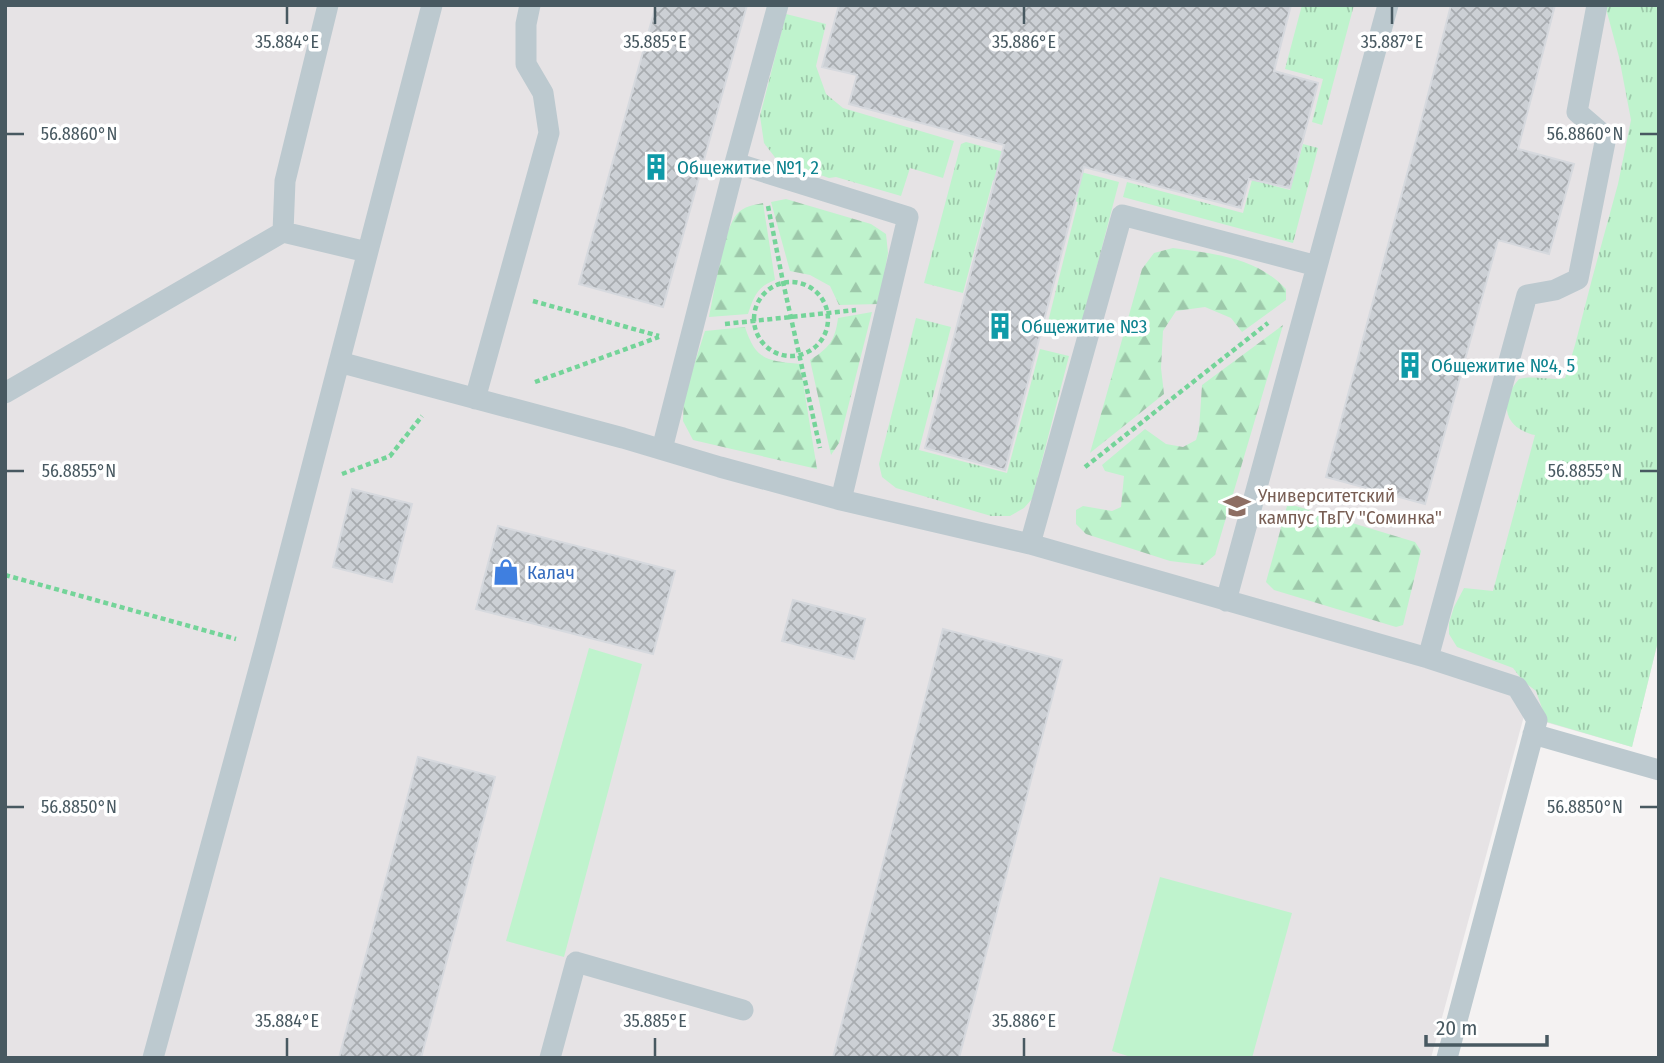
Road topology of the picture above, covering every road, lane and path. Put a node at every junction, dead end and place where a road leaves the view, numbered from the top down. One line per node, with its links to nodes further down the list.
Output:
1 (328, 5): 8 (lane)
2 (432, 5): 9 (lane)
3 (530, 5): 12 (lane)
4 (778, 5): 7 (lane)
5 (1388, 5): 10 (lane)
6 (1597, 5): 31 (lane)
7 (734, 168): 11 (path); 16 (lane); 24 (lane)
8 (283, 232): 9 (lane); 21 (lane)
9 (367, 252): 18 (lane)
10 (1317, 266): 27 (lane); 29 (lane)
11 (783, 282): 13 (path); 14 (path); 15 (path)
12 (505, 293): 20 (path); 22 (lane)
13 (828, 313): 14 (path); 17 (path)
14 (791, 316): 15 (path); 17 (path)
15 (753, 320): 16 (path); 17 (path)
16 (692, 327): 23 (lane)
17 (799, 356): 24 (path)
18 (339, 362): 19 (lane); 30 (lane)
19 (441, 390): 22 (lane); 25 (path)
20 (539, 390)
21 (5, 393)
22 (475, 399): 23 (lane)
23 (662, 449): 26 (lane)
24 (846, 472): 26 (lane)
25 (336, 476)
26 (841, 500): 27 (lane)
27 (1030, 544): 29 (lane)
28 (5, 575): 30 (path)
29 (1226, 601): 31 (lane)
30 (265, 647): 35 (lane)
31 (1428, 658): 32 (lane)
32 (1533, 734): 33 (lane); 37 (lane)
33 (1659, 771)
34 (743, 1010): 36 (lane)
35 (153, 1058)
36 (550, 1058)
37 (1447, 1058)

